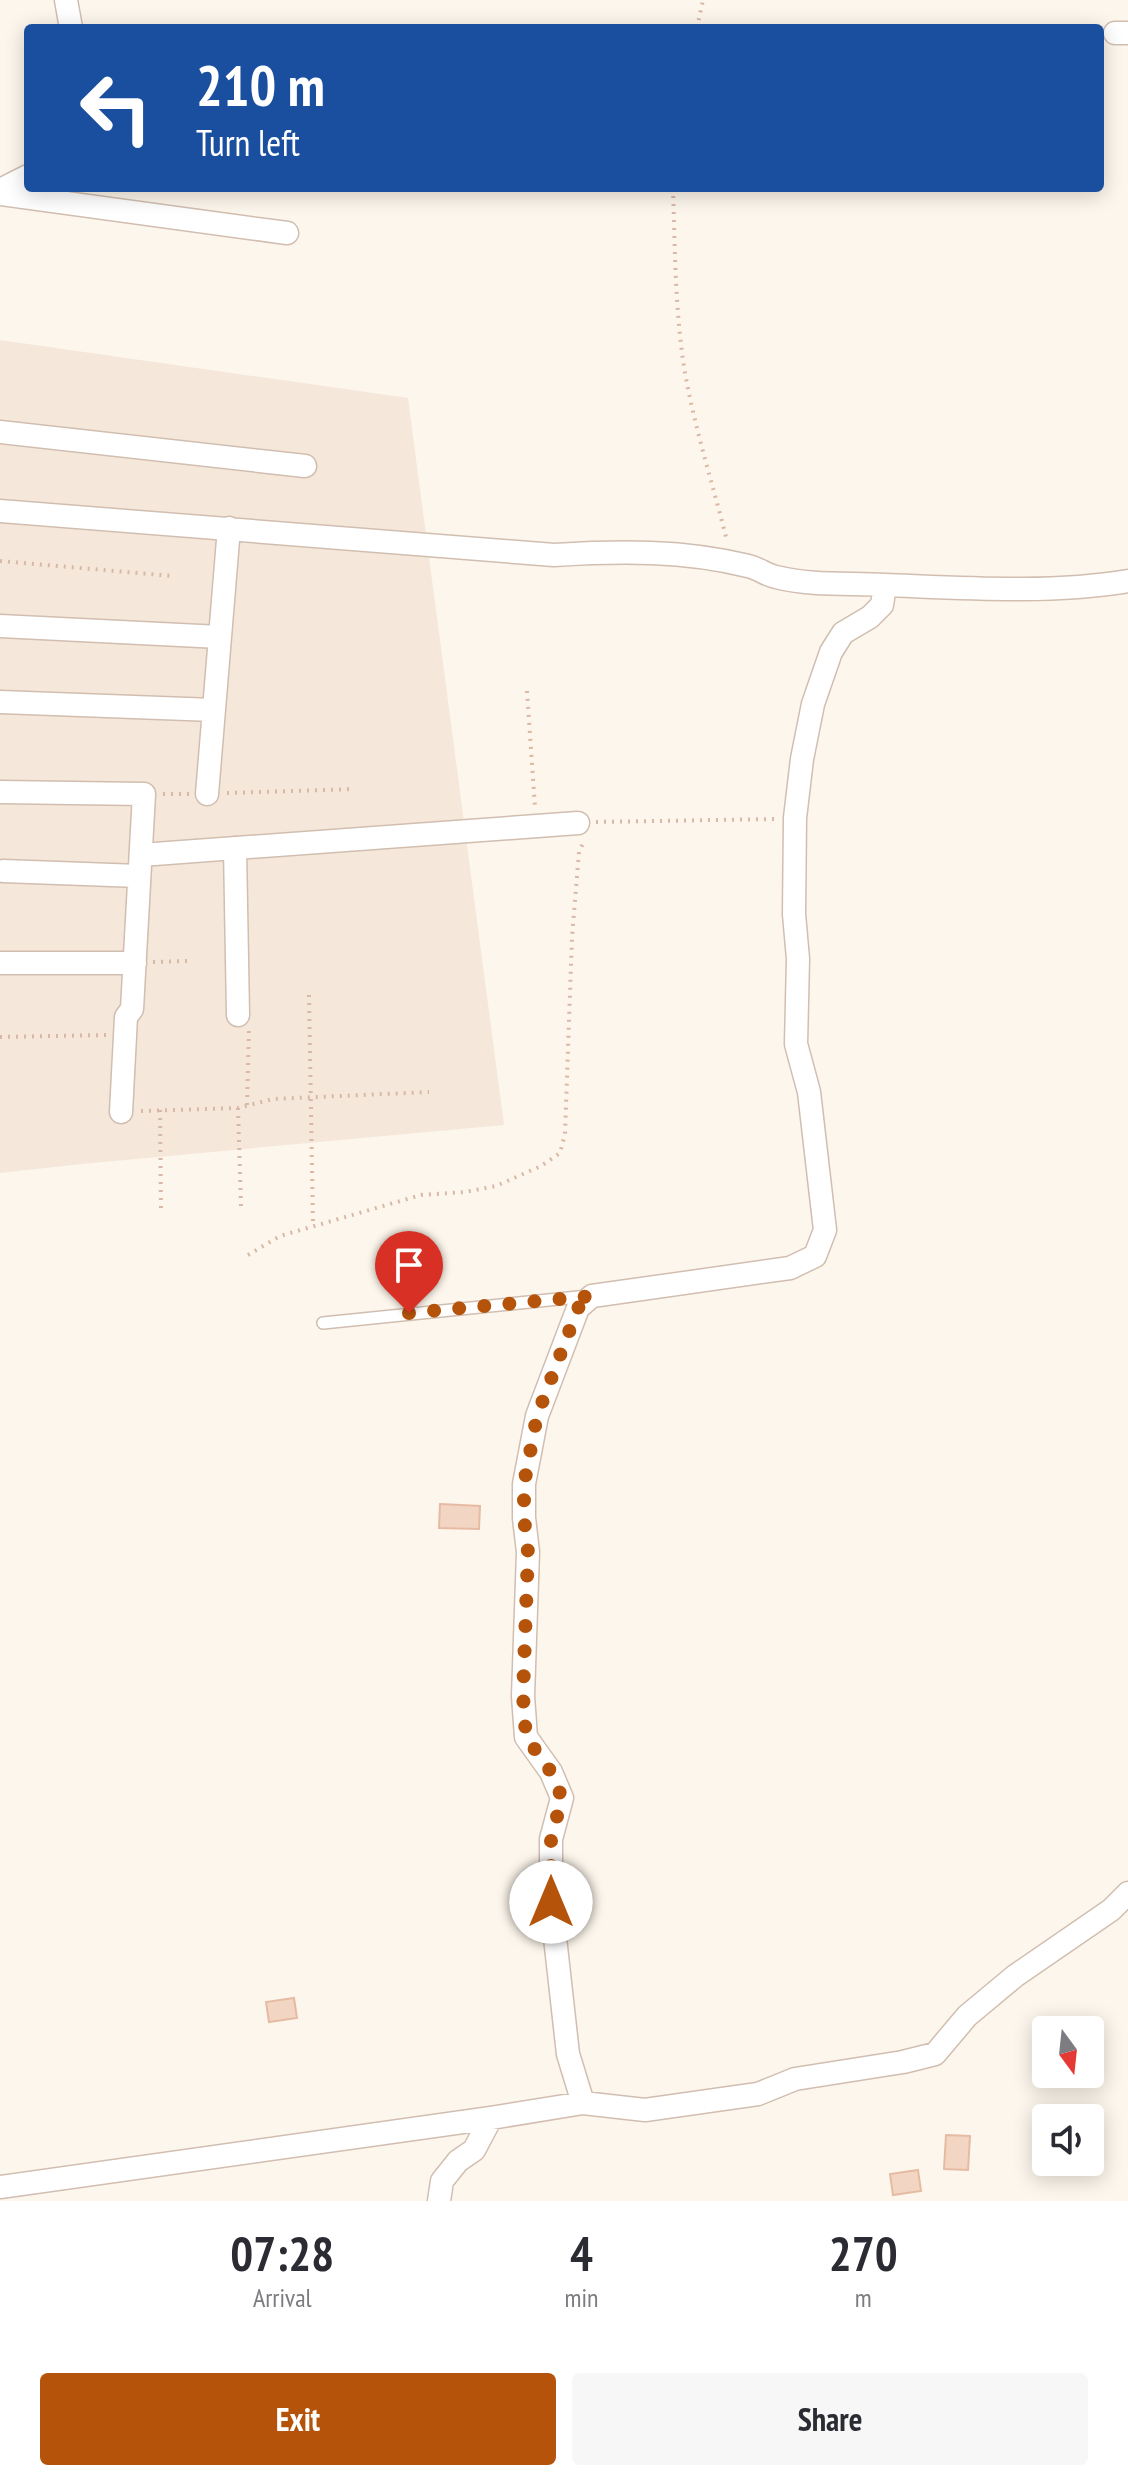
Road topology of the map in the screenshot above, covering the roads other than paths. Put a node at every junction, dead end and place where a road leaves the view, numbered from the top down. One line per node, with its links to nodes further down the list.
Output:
1 (66, 0): 2 (street)
2 (70, 24)
3 (24, 178): 4 (street)
4 (0, 192): 5 (street)
5 (287, 233)
6 (0, 432): 7 (street)
7 (305, 466)
8 (0, 511): 9 (street)
9 (229, 528): 11 (street); 13 (street)
10 (1128, 581): 11 (street)
11 (885, 585): 26 (street)
12 (0, 626): 13 (street)
13 (220, 637): 15 (street)
14 (0, 702): 15 (street)
15 (214, 710): 17 (street)
16 (0, 792): 20 (street)
17 (207, 794)
18 (588, 822): 19 (street)
19 (235, 848): 20 (street); 24 (street)
20 (140, 865): 21 (street); 23 (street)
21 (3, 871)
22 (0, 963): 23 (street)
23 (135, 963): 25 (street)
24 (238, 1015)
25 (121, 1112)
26 (592, 1296): 27 (lane); 29 (street)
27 (323, 1323)
28 (1128, 1893): 29 (street)
29 (583, 2103): 30 (street)
30 (491, 2118): 31 (street); 32 (street)
31 (0, 2187)
32 (439, 2201)

